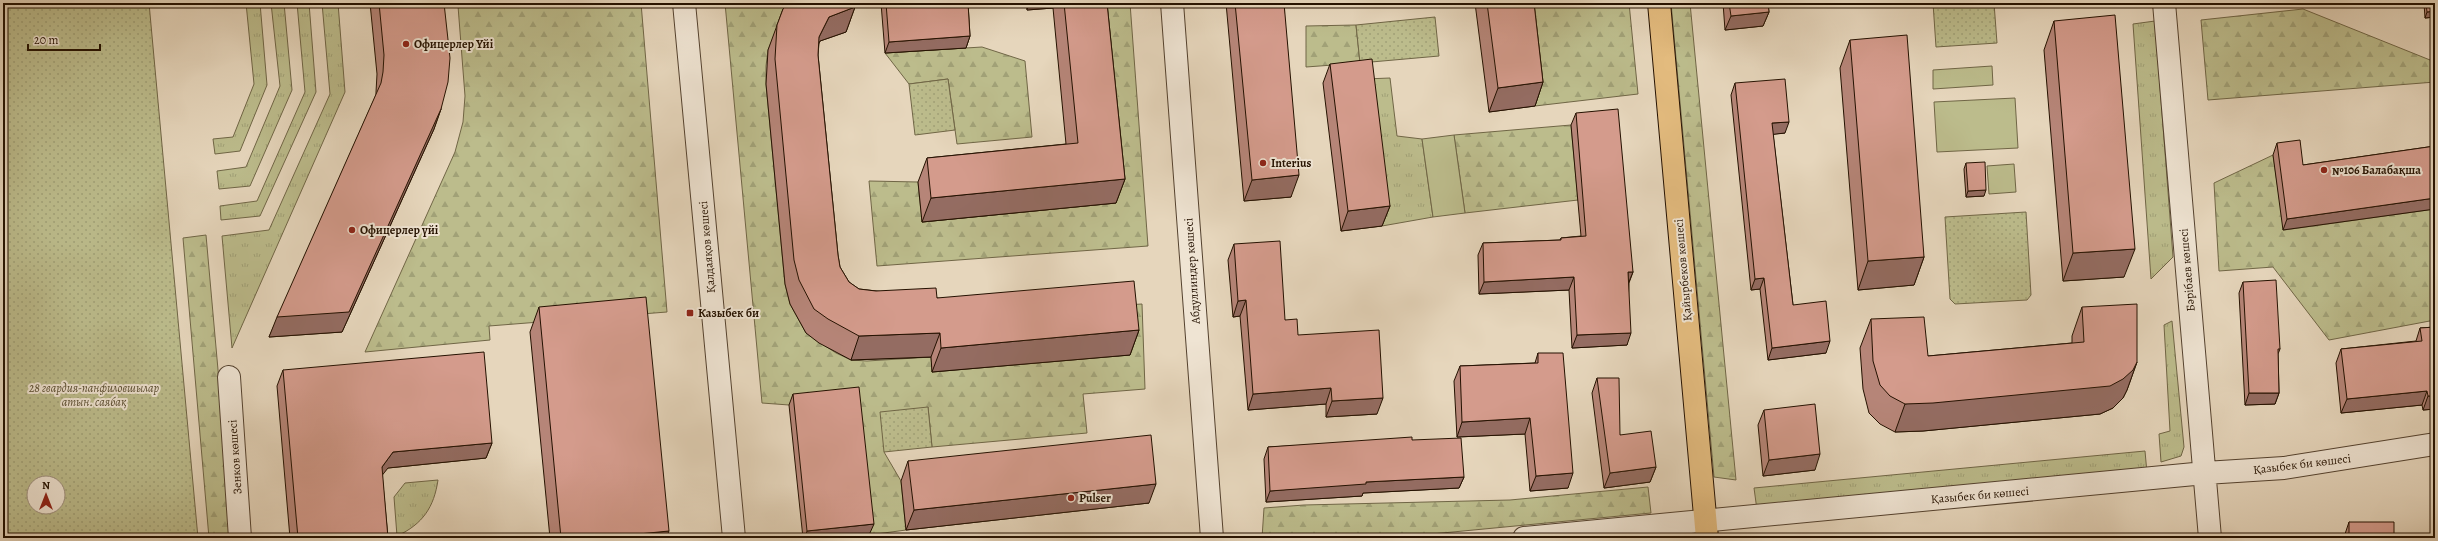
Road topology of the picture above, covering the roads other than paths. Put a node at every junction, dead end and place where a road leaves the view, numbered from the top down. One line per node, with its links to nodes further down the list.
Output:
1 (684, 3): 10 (street, Қалдаяқов көшесі)
2 (1172, 3): 11 (street, Абдуллиндер көшесі)
3 (1659, 3): 8 (main road, Қайырбеков көшесі)
4 (2164, 3): 7 (street, Бәрібаев көшесі)
5 (229, 377): 9 (street, Зенков көшесі)
6 (2435, 444): 7 (street, Қазыбек би көшесі)
7 (2205, 473): 8 (street, Қазыбек би көшесі); 13 (street, Бәрібаев көшесі)
8 (1706, 529): 12 (street, Қазыбек би көшесі)
9 (240, 538)
10 (734, 538)
11 (1212, 538)
12 (1524, 538)
13 (2210, 538)

